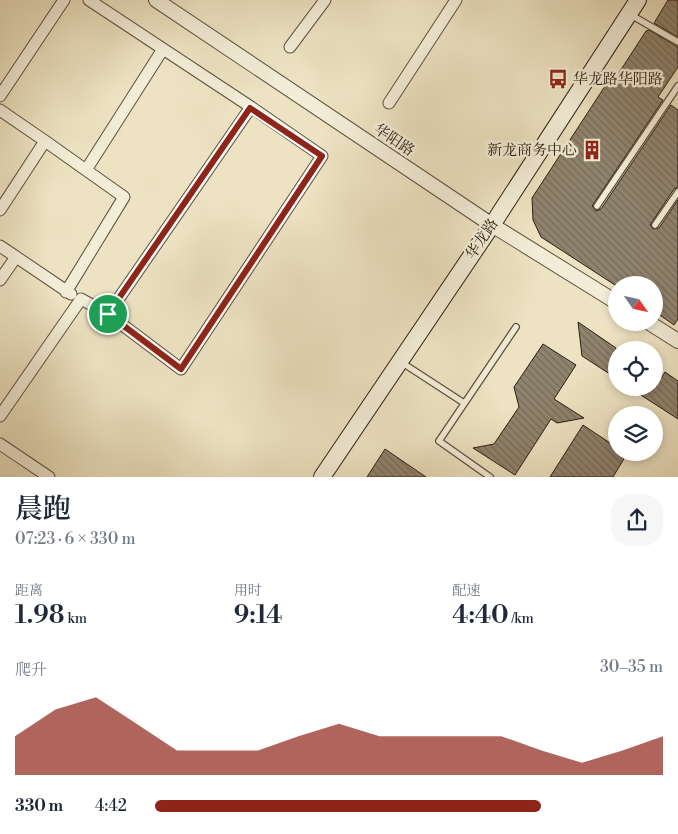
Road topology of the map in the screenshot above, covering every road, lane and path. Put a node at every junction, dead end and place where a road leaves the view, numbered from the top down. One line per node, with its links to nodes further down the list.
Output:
1 (64, 0): 11 (street)
2 (89, 0): 9 (street)
3 (156, 0): 21 (street, 华阳路)
4 (325, 0): 8 (street)
5 (456, 0): 13 (street)
6 (634, 7): 7 (lane); 21 (main road, 华龙路)
7 (678, 42)
8 (290, 47)
9 (163, 49): 14 (street); 17 (street)
10 (678, 86): 12 (lane)
11 (0, 96)
12 (675, 96): 19 (lane)
13 (389, 103)
14 (250, 108): 29 (street); 29 (street)
15 (0, 110): 16 (street)
16 (45, 141): 17 (street); 20 (street)
17 (86, 170): 26 (street)
18 (678, 192): 22 (lane)
19 (597, 206)
20 (0, 210)
21 (492, 224): 27 (street, 华阳路); 33 (main road, 华龙路)
22 (655, 225)
23 (0, 246): 24 (street)
24 (16, 258): 25 (street); 26 (street)
25 (0, 280)
26 (66, 292): 28 (street)
27 (608, 297)
28 (81, 300): 29 (street); 35 (street)
29 (108, 314)
30 (516, 327): 34 (lane)
31 (662, 331): 32 (street)
32 (678, 341)
33 (400, 361): 34 (lane); 38 (main road, 华龙路)
34 (464, 403): 39 (lane)
35 (0, 416)
36 (0, 444): 37 (street)
37 (49, 476)
38 (322, 476)
39 (490, 476)

